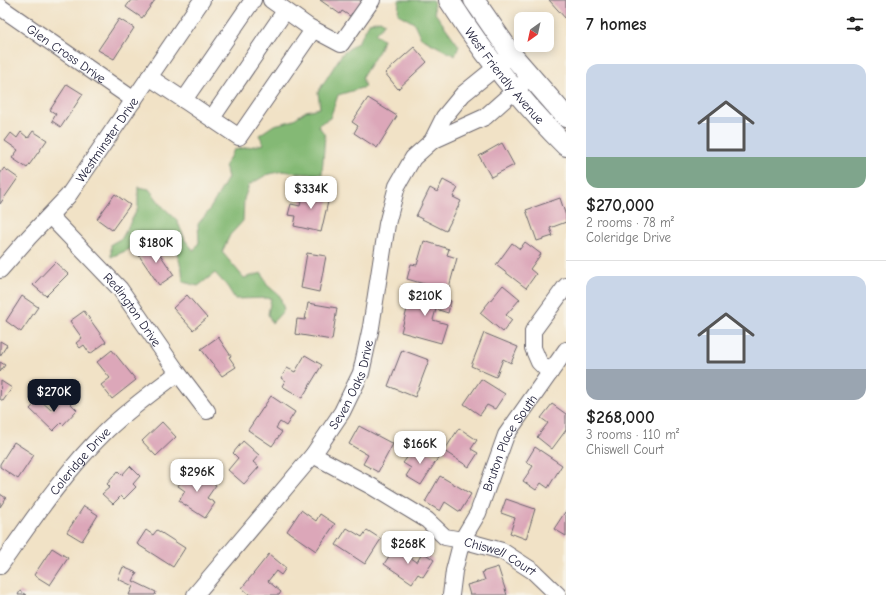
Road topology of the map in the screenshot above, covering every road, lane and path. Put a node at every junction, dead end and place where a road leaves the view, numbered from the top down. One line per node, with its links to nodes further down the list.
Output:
1 (202, 0): 12 (street, Westminster Drive)
2 (253, 0): 16 (street)
3 (271, 0): 8 (street)
4 (372, 0): 9 (street)
5 (449, 0): 11 (main road, West Friendly Avenue)
6 (474, 0): 10 (main road, West Friendly Avenue)
7 (0, 7): 15 (street, Glen Cross Drive)
8 (285, 12): 9 (street); 18 (street)
9 (313, 30): 18 (street)
10 (512, 55): 11 (street, Seven Oaks Drive); 13 (main road, West Friendly Avenue)
11 (495, 68): 14 (main road, West Friendly Avenue); 19 (street, Seven Oaks Drive)
12 (149, 77): 15 (street, Westminster Drive); 16 (street)
13 (530, 77): 14 (street, Seven Oaks Drive); 17 (main road, West Friendly Avenue)
14 (514, 90): 19 (street, Seven Oaks Drive); 20 (main road, West Friendly Avenue)
15 (134, 100): 21 (street, Westminster Drive)
16 (184, 100): 18 (street)
17 (566, 117)
18 (212, 118)
19 (432, 141): 28 (street, Seven Oaks Drive)
20 (566, 146)
21 (50, 216): 22 (street, Westminster Drive); 25 (street, Redington Drive)
22 (0, 270)
23 (566, 286): 26 (street)
24 (566, 350): 26 (street, Bruton Place South)
25 (178, 373): 27 (street, Redington Drive); 30 (street, Coleridge Drive)
26 (550, 373): 29 (street, Bruton Place South)
27 (206, 411)
28 (313, 455): 29 (street, Chiswell Court); 31 (street, Seven Oaks Drive)
29 (462, 540): 32 (street, Bruton Place South); 33 (street, Chiswell Court)
30 (0, 566)
31 (195, 595)
32 (451, 595)
33 (558, 595)

